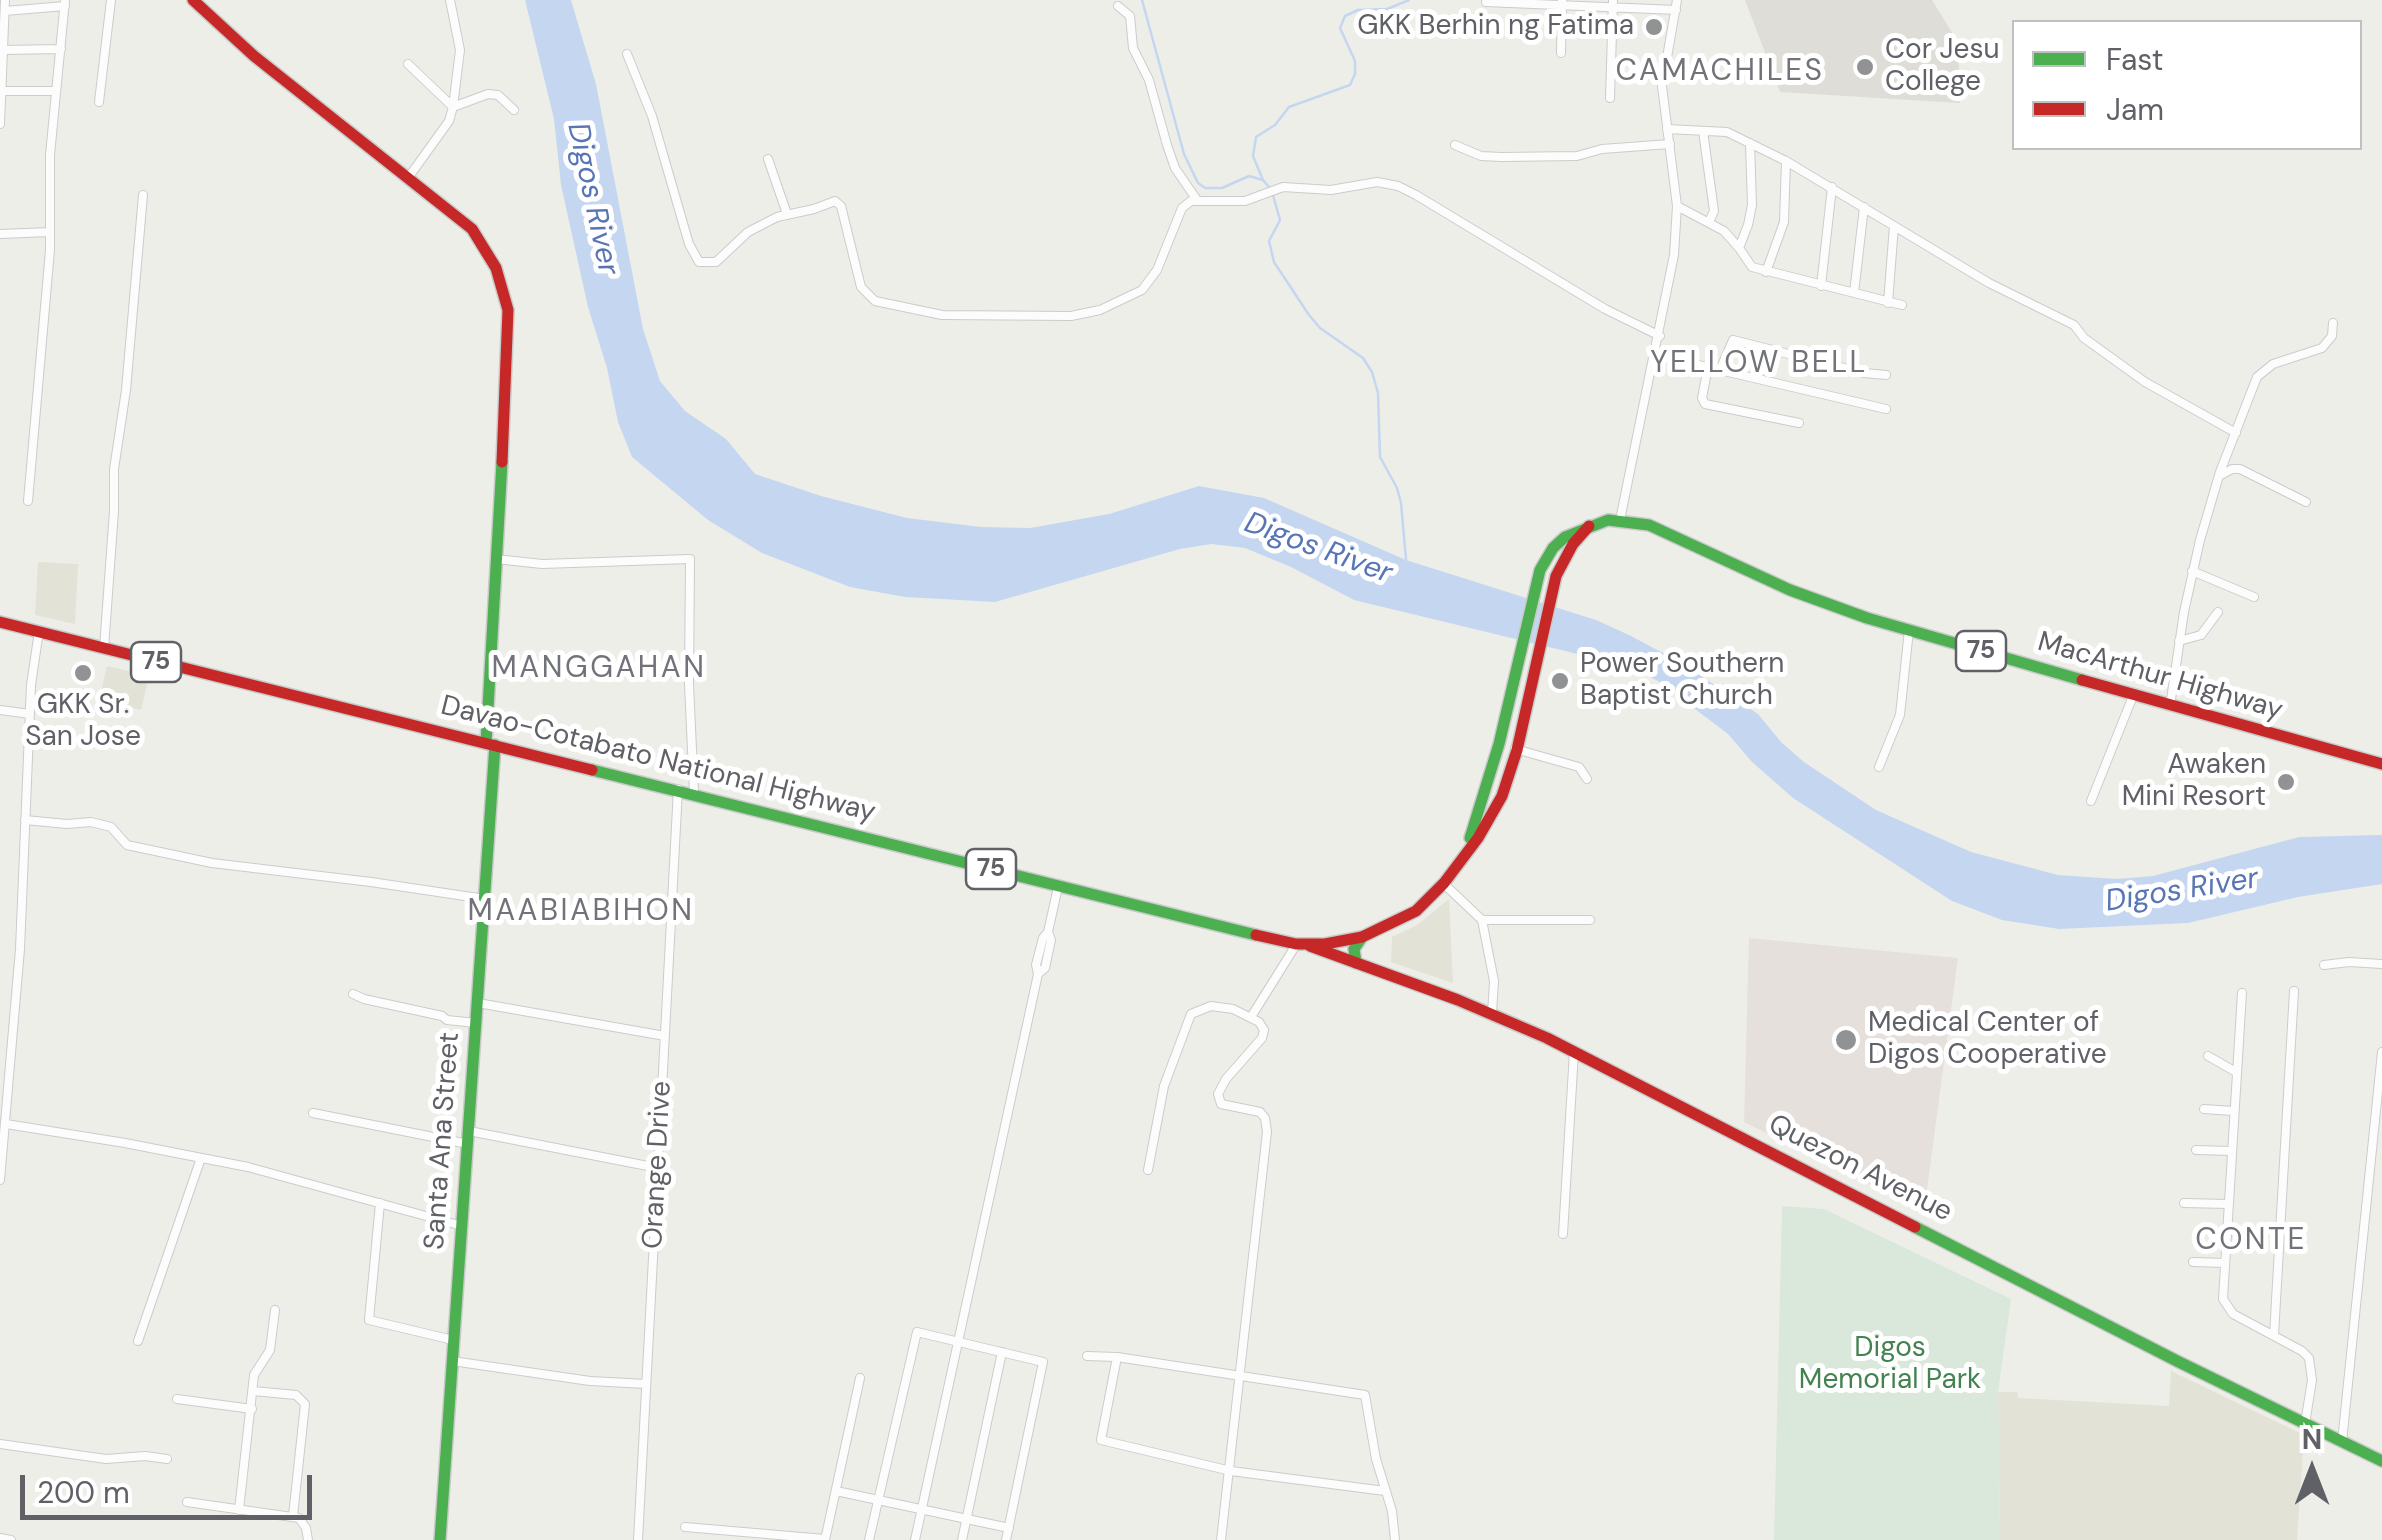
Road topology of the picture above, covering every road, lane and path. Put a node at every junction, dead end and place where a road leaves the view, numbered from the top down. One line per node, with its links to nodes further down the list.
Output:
1 (6, 0): 11 (street)
2 (111, 0): 20 (street)
3 (193, 0): 31 (main road, Santa Ana Street)
4 (450, 0): 21 (street)
5 (1486, 2): 7 (street)
6 (65, 3): 11 (street); 12 (street)
7 (1562, 3): 8 (street); 14 (street)
8 (1613, 4): 9 (street); 19 (street)
9 (1676, 5): 24 (street)
10 (1118, 6): 34 (street)
11 (5, 12): 13 (street)
12 (60, 49): 13 (street); 17 (street)
13 (3, 50): 18 (street)
14 (1561, 53)
15 (627, 54): 37 (street)
16 (408, 64): 21 (street)
17 (56, 90): 18 (street); 40 (street)
18 (1, 91): 23 (street)
19 (1610, 98)
20 (99, 102)
21 (453, 107): 22 (street); 31 (street)
22 (514, 110)
23 (0, 124)
24 (1667, 129): 25 (street); 27 (street)
25 (1703, 130): 26 (street); 38 (street)
26 (1750, 143): 30 (street); 42 (street)
27 (1670, 144): 28 (street); 35 (street)
28 (1455, 145)
29 (768, 160): 37 (street)
30 (1786, 161): 32 (street); 43 (street)
31 (408, 178): 62 (main road, Santa Ana Street)
32 (1832, 187): 36 (street); 44 (street)
33 (144, 195): 70 (street)
34 (1196, 200): 37 (street); 49 (street)
35 (1677, 206): 38 (street); 49 (street)
36 (1864, 208): 39 (street); 45 (street)
37 (787, 214)
38 (1709, 222): 42 (street)
39 (1894, 226): 46 (street); 56 (street)
40 (50, 232): 41 (street); 58 (street)
41 (0, 234)
42 (1739, 248): 43 (street)
43 (1766, 272): 44 (street)
44 (1821, 286): 45 (street)
45 (1854, 293): 46 (street)
46 (1888, 302): 47 (street)
47 (1902, 304)
48 (2334, 323): 56 (street)
49 (1660, 336): 50 (street)
50 (1656, 355): 51 (street); 60 (street)
51 (1708, 368): 52 (street); 55 (street)
52 (1720, 370): 53 (street); 54 (street)
53 (1886, 376)
54 (1886, 408)
55 (1799, 423)
56 (2236, 434): 57 (street)
57 (2219, 476): 59 (street); 63 (street)
58 (28, 501)
59 (2306, 502)
60 (1620, 520): 61 (main road, MacArthur Highway / 75); 67 (main road, MacArthur Highway / 75)
61 (1589, 526): 76 (main road, MacArthur Highway / 75); 77 (main road, MacArthur Highway / 75)
62 (496, 559): 75 (main road, Santa Ana Street); 82 (street)
63 (2192, 572): 64 (street); 69 (street)
64 (2254, 597)
65 (2218, 612): 69 (street)
66 (0, 622): 68 (main road, Davao-Cotabato National Highway / 75)
67 (1910, 630): 71 (main road, MacArthur Highway / 75); 79 (street)
68 (39, 631): 70 (main road, Davao-Cotabato National Highway / 75); 74 (street)
69 (2180, 641): 72 (street)
70 (104, 648): 75 (main road, Davao-Cotabato National Highway / 75)
71 (2133, 696): 72 (main road, MacArthur Highway / 75); 83 (street)
72 (2170, 706): 78 (main road, MacArthur Highway / 75)
73 (0, 710): 74 (street)
74 (30, 714): 84 (street)
75 (491, 744): 81 (main road, Davao-Cotabato National Highway / 75); 88 (main road, Santa Ana Street)
76 (1499, 744): 77 (street); 85 (main road, MacArthur Highway / 75)
77 (1517, 750): 80 (street); 85 (main road, MacArthur Highway / 75)
78 (2382, 764)
79 (1880, 767)
80 (1588, 778)
81 (678, 790): 82 (main road, Davao-Cotabato National Highway / 75); 103 (street, Orange Drive)
82 (694, 793): 87 (main road, Davao-Cotabato National Highway / 75)
83 (2091, 801)
84 (25, 820): 88 (street); 111 (street)
85 (1455, 868): 86 (main road, MacArthur Highway / 75)
86 (1444, 883): 89 (street); 91 (main road, MacArthur Highway / 75)
87 (1058, 886): 92 (main road, Davao-Cotabato National Highway / 75); 130 (street)
88 (485, 899): 99 (main road, Santa Ana Street)
89 (1482, 920): 90 (street); 100 (street)
90 (1590, 920)
91 (1362, 937): 92 (main road, MacArthur Highway / 75); 93 (main road)
92 (1301, 944): 93 (main road, Quezon Avenue); 101 (street)
93 (1356, 963): 100 (main road, Quezon Avenue)
94 (2382, 964): 95 (street)
95 (2324, 965)
96 (2294, 991): 127 (street)
97 (2242, 992): 107 (street)
98 (353, 994): 102 (street)
99 (478, 1002): 102 (main road, Santa Ana Street); 103 (street)
100 (1492, 1014): 104 (main road, Quezon Avenue)
101 (1251, 1017): 117 (street); 136 (street)
102 (476, 1024): 112 (main road, Santa Ana Street)
103 (665, 1036): 116 (street, Orange Drive)
104 (1574, 1052): 123 (street); 141 (main road, Quezon Avenue)
105 (2382, 1052): 142 (street)
106 (2208, 1056): 107 (street)
107 (2236, 1072): 110 (street)
108 (2204, 1109): 110 (street)
109 (313, 1112): 112 (street)
110 (2234, 1112): 114 (street)
111 (6, 1124): 115 (street); 118 (street)
112 (468, 1138): 116 (street); 122 (main road, Santa Ana Street)
113 (2196, 1150): 114 (street)
114 (2232, 1151): 121 (street)
115 (201, 1158): 119 (street); 129 (street)
116 (658, 1168): 137 (street, Orange Drive)
117 (1148, 1170)
118 (0, 1180)
119 (380, 1203): 122 (street); 128 (street)
120 (2184, 1203): 121 (street)
121 (2228, 1204): 125 (street)
122 (462, 1226): 128 (main road, Santa Ana Street)
123 (1563, 1234)
124 (2193, 1262): 125 (street)
125 (2225, 1263): 127 (street)
126 (276, 1310): 138 (street)
127 (2274, 1335): 141 (street)
128 (452, 1340): 134 (main road, Santa Ana Street)
129 (138, 1341)
130 (959, 1342): 131 (street); 149 (street); 152 (street)
131 (1002, 1352): 154 (street); 156 (street)
132 (1087, 1356): 133 (street)
133 (1117, 1356): 136 (street); 146 (street)
134 (450, 1360): 137 (street); 161 (main road, Santa Ana Street)
135 (860, 1378): 147 (street)
136 (1242, 1378): 146 (street); 148 (street)
137 (646, 1384): 162 (street, Orange Drive)
138 (253, 1391): 140 (street); 153 (street)
139 (178, 1399): 140 (street)
140 (252, 1409): 151 (street)
141 (2305, 1424): 142 (main road, Quezon Avenue)
142 (2342, 1442): 145 (main road, Quezon Avenue)
143 (0, 1444): 144 (street)
144 (167, 1459)
145 (2382, 1462)
146 (1231, 1471): 148 (street); 167 (street)
147 (836, 1490): 149 (street); 158 (street)
148 (1385, 1490): 168 (street)
149 (878, 1500): 152 (street); 163 (street)
150 (186, 1502): 151 (street)
151 (239, 1510): 153 (street)
152 (922, 1510): 154 (street); 164 (street)
153 (293, 1516): 160 (street)
154 (966, 1519): 156 (street); 165 (street)
155 (685, 1526): 158 (street)
156 (1009, 1528): 166 (street)
157 (0, 1538): 159 (street)
158 (825, 1539)
159 (11, 1540)
160 (308, 1540)
161 (440, 1540)
162 (638, 1540)
163 (869, 1540)
164 (915, 1540)
165 (962, 1540)
166 (1006, 1540)
167 (1221, 1540)
168 (1394, 1540)

